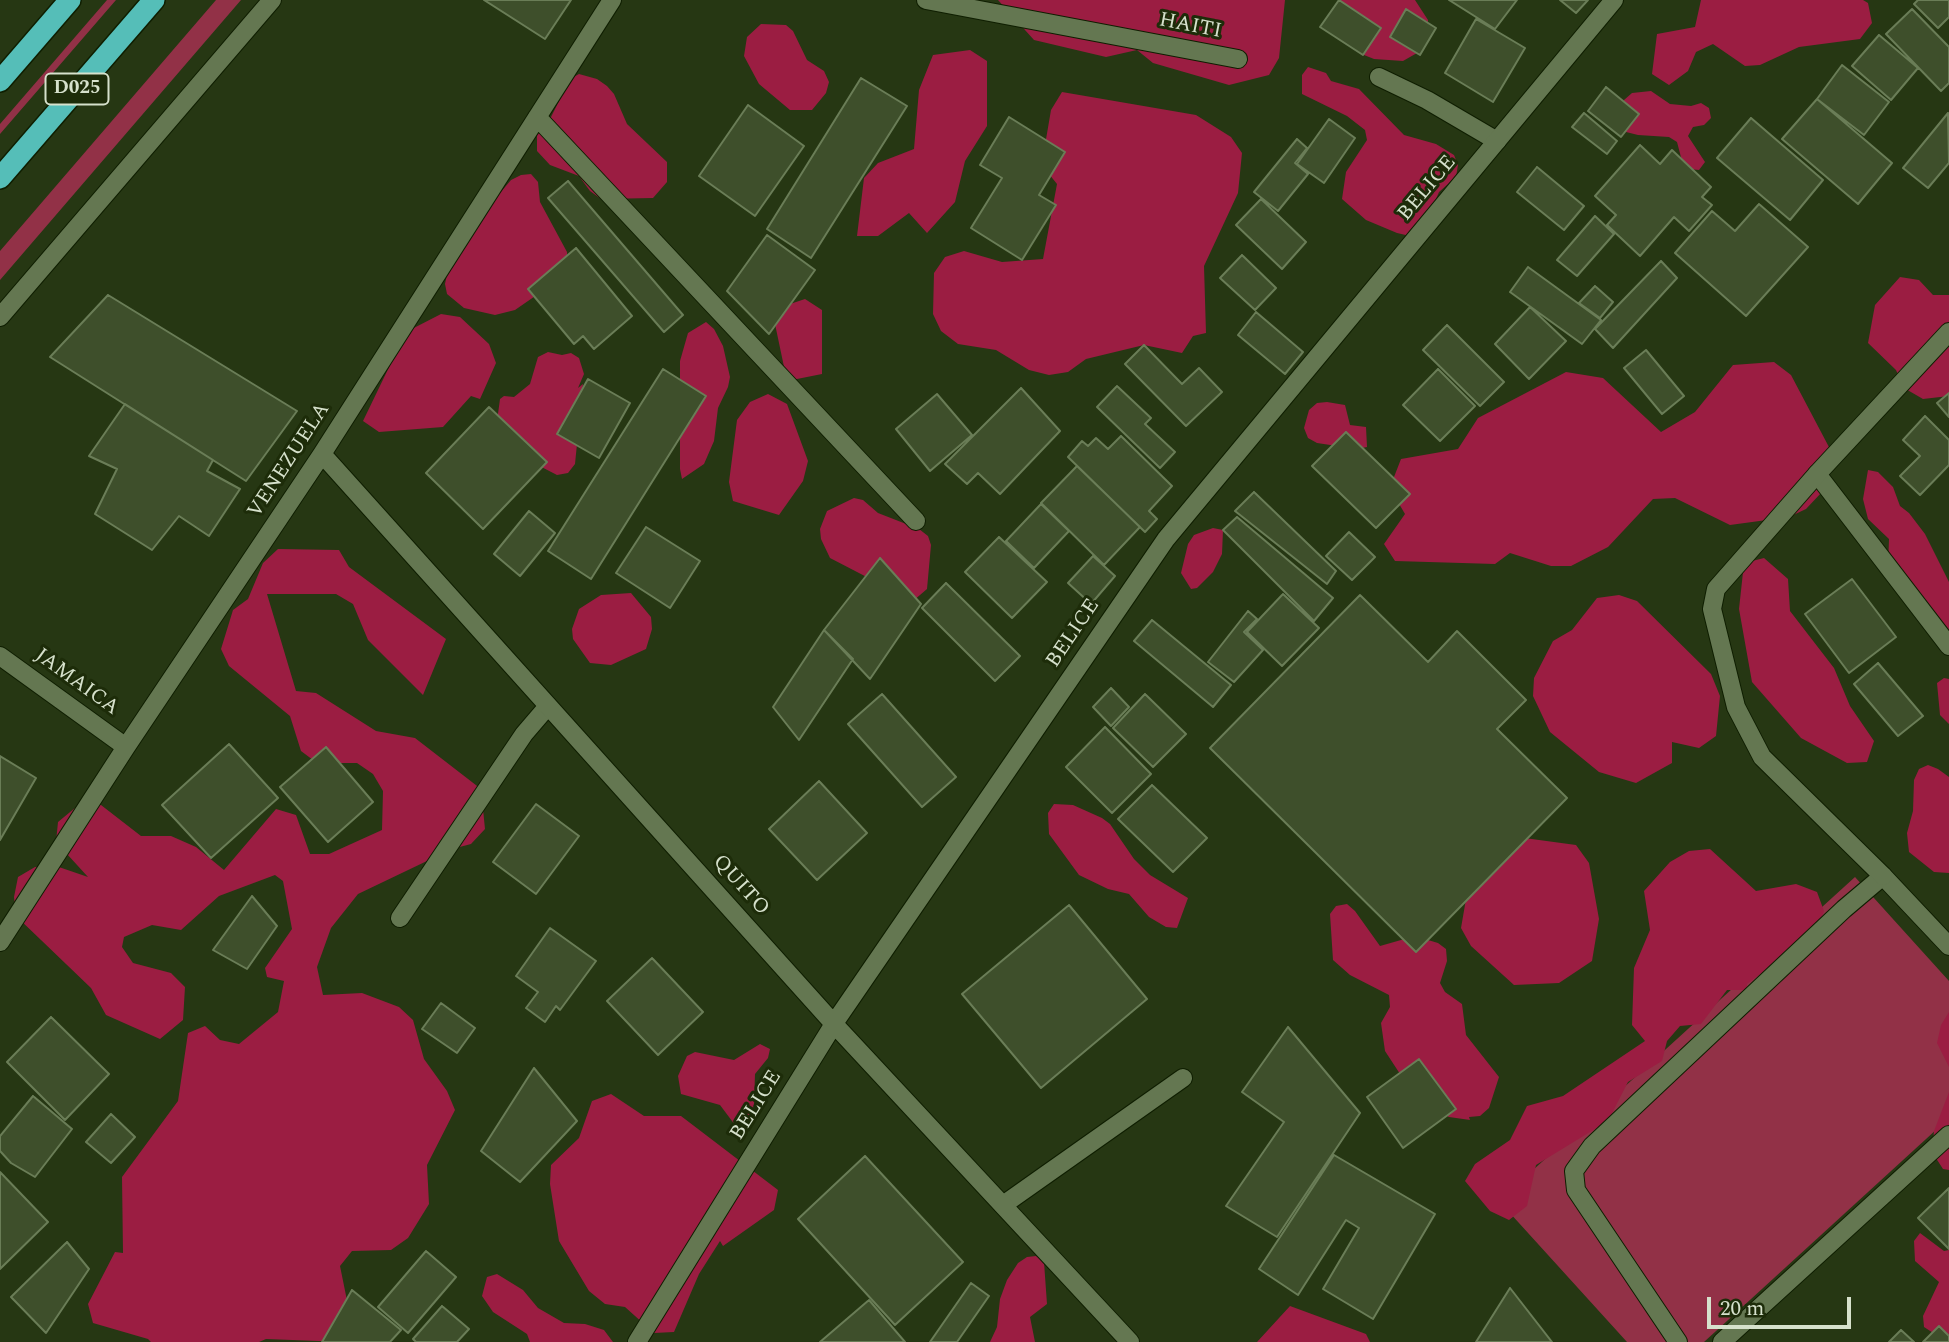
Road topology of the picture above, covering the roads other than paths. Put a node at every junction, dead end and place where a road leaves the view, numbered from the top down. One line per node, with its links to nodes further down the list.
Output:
1 (70, 0): 9 (highway, D025)
2 (154, 0): 12 (highway, D025)
3 (272, 0): 13 (street)
4 (612, 0): 10 (street, VENEZUELA)
5 (926, 0): 7 (street, HAITI)
6 (1614, 0): 11 (street, BELICE)
7 (1238, 59)
8 (1378, 77): 11 (street)
9 (0, 81)
10 (537, 117): 15 (street, VENEZUELA); 17 (street)
11 (1497, 141): 26 (street, BELICE)
12 (0, 178)
13 (0, 317)
14 (1949, 332): 16 (street)
15 (323, 454): 20 (street, QUITO); 21 (street, VENEZUELA)
16 (1817, 474): 18 (street); 22 (street)
17 (916, 521)
18 (1949, 646)
19 (0, 656): 21 (street, JAMAICA)
20 (548, 706): 23 (street); 26 (street, QUITO)
21 (125, 747): 24 (street, VENEZUELA)
22 (1883, 876): 25 (street); 32 (street)
23 (400, 918)
24 (0, 942)
25 (1949, 946)
26 (834, 1024): 29 (street, QUITO); 30 (street, BELICE)
27 (1182, 1078): 29 (street)
28 (1949, 1135): 33 (street)
29 (1003, 1205): 31 (street, QUITO)
30 (637, 1342)
31 (1130, 1342)
32 (1678, 1342)
33 (1722, 1342)

